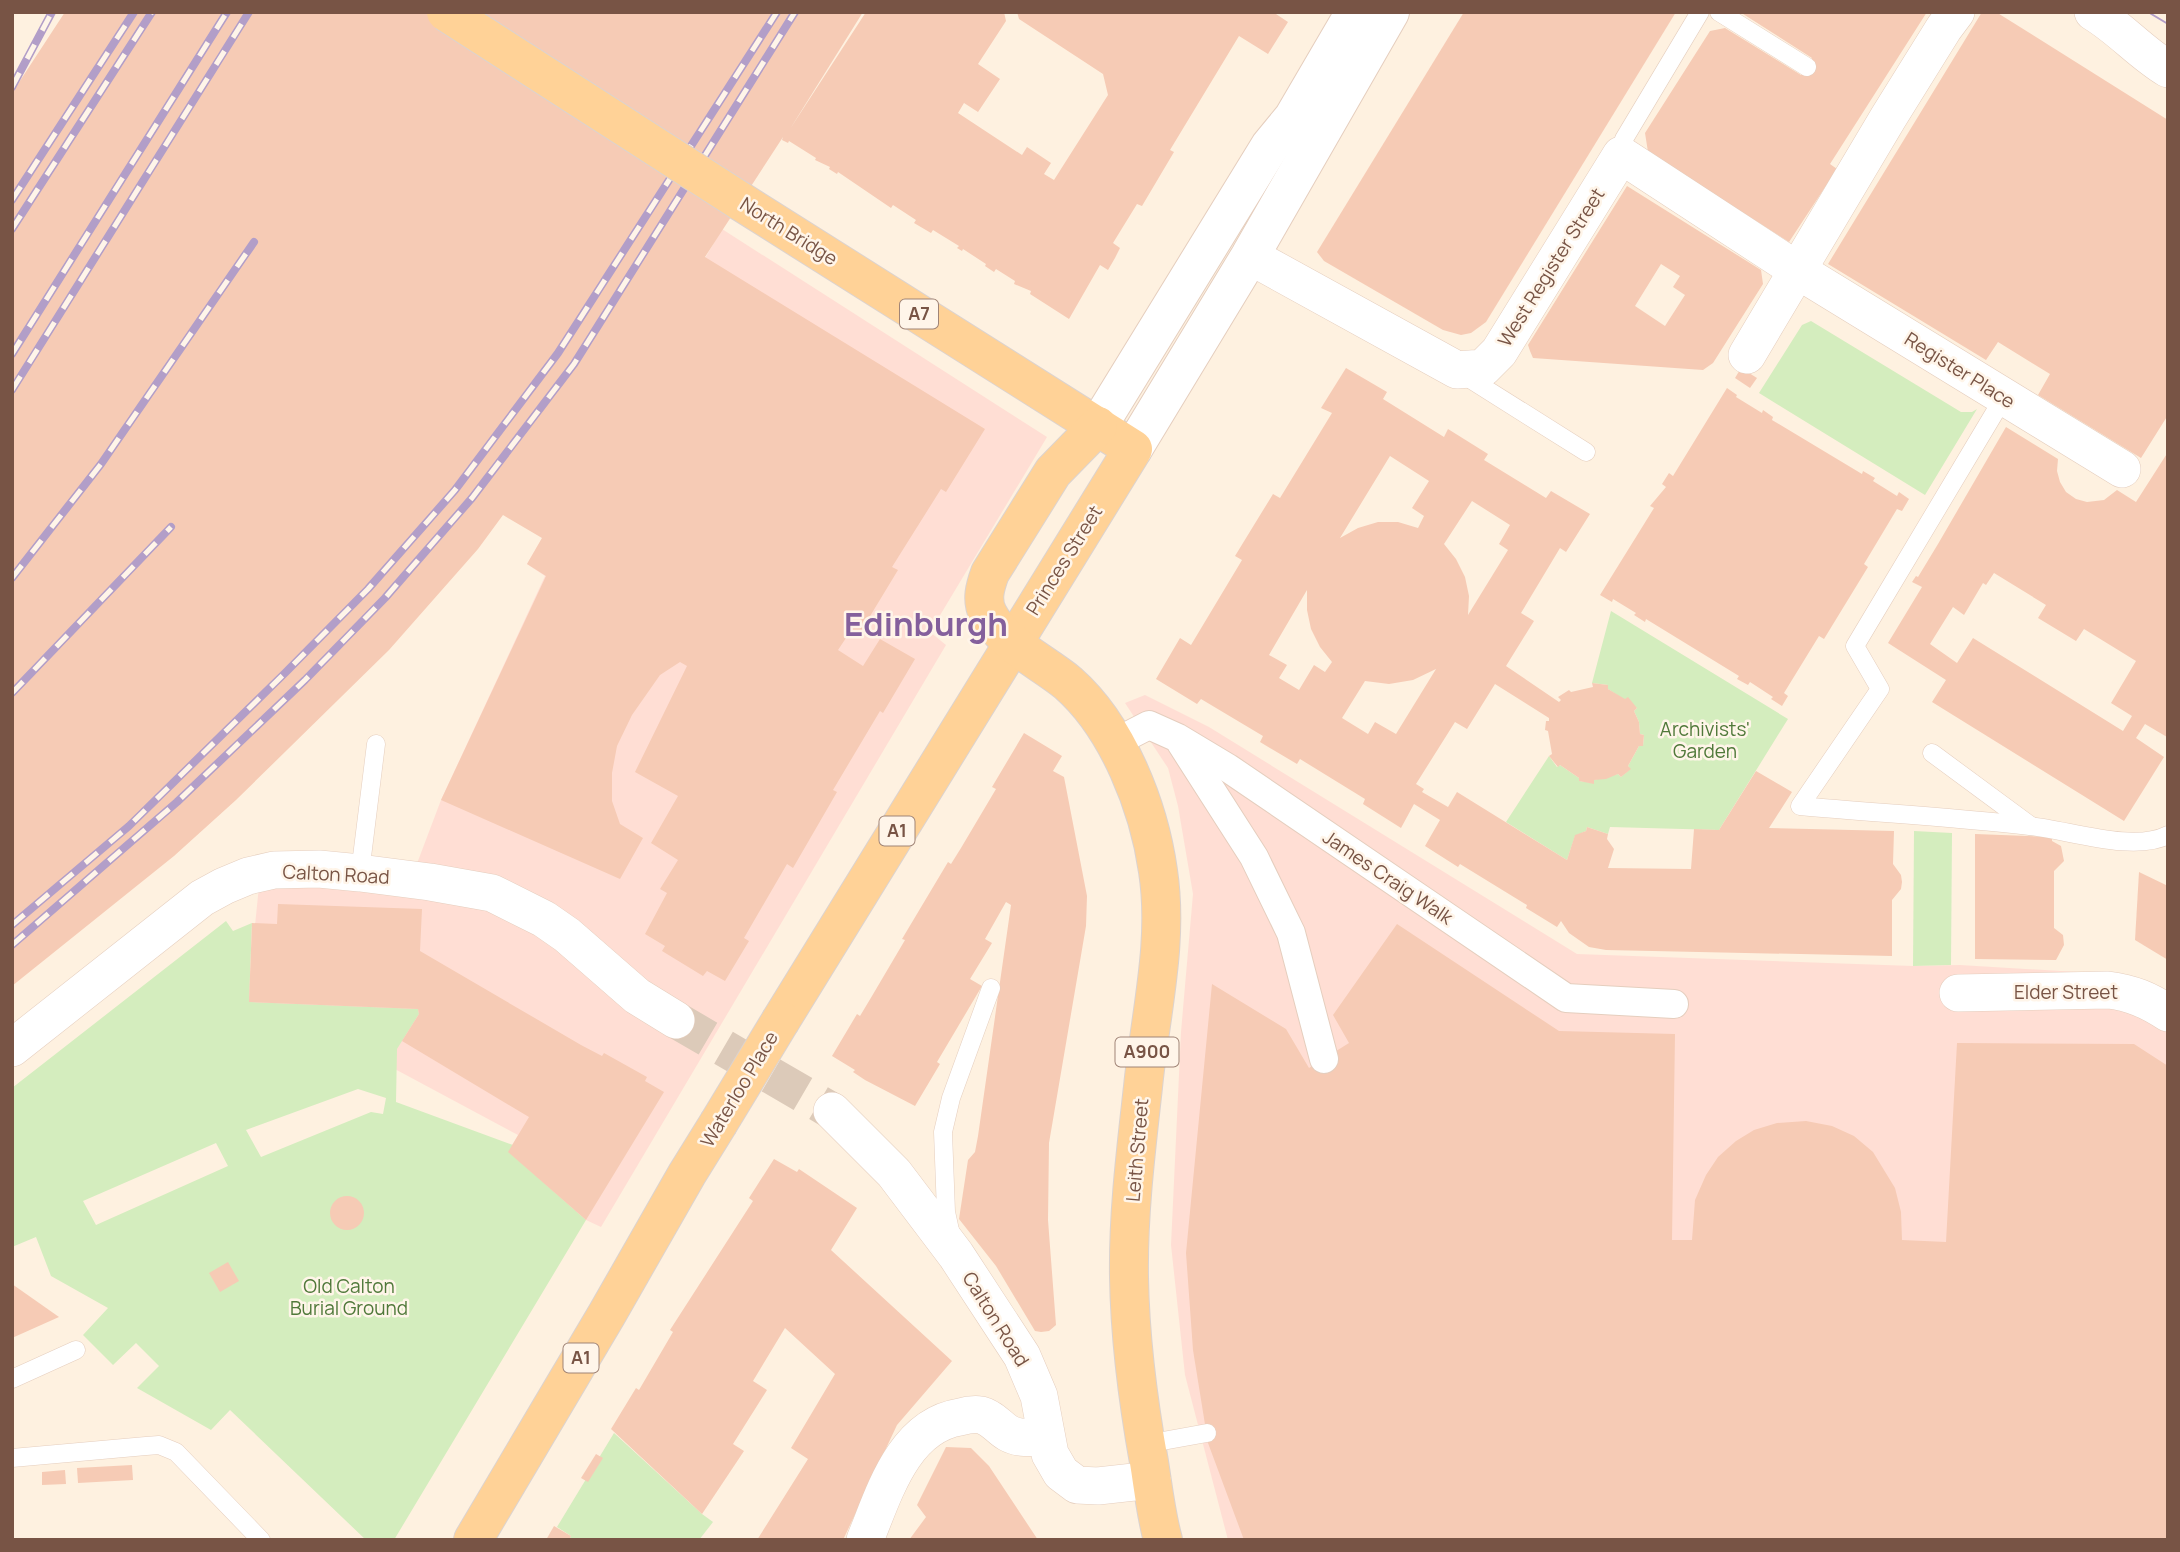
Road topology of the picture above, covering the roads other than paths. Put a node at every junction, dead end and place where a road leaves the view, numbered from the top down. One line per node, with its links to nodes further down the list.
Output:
1 (446, 12): 16 (main road, North Bridge / A7, bridge)
2 (1355, 12): 16 (street)
3 (1390, 12): 11 (street, Princes Street)
4 (1700, 12): 10 (lane)
5 (1719, 12): 8 (lane)
6 (1956, 12): 12 (street)
7 (2102, 15): 9 (street)
8 (1807, 67)
9 (2168, 69)
10 (1620, 155): 12 (street); 14 (street, West Register Street)
11 (1250, 256): 14 (street); 17 (street, Princes Street)
12 (1797, 270): 13 (street); 15 (street, Register Place)
13 (1747, 355)
14 (1457, 370): 18 (lane)
15 (2004, 397): 19 (street, Register Place); 27 (lane)
16 (1098, 426): 17 (main road, North Bridge / A7); 21 (main road)
17 (1133, 449): 20 (main road, Princes Street)
18 (1586, 452)
19 (2122, 469)
20 (1048, 586): 21 (main road, Princes Street); 22 (main road, A900)
21 (1013, 642): 22 (main road, Leith Street / A900); 46 (main road, Waterloo Place / A1, bridge)
22 (1069, 684): 24 (main road, Leith Street / A900)
23 (1178, 738): 24 (street, James Craig Walk); 32 (street, James Craig Walk); 36 (street)
24 (1114, 743): 44 (main road, Leith Street / A900)
25 (376, 744): 29 (lane)
26 (1932, 753): 27 (lane)
27 (2031, 826): 28 (lane)
28 (2168, 835)
29 (360, 873): 34 (street, Calton Road); 35 (street, Calton Road)
30 (991, 988): 38 (lane)
31 (1958, 993): 33 (street, Elder Street)
32 (1674, 1004)
33 (2168, 1013)
34 (676, 1020)
35 (12, 1048)
36 (1324, 1059)
37 (832, 1111): 38 (street, Calton Road)
38 (956, 1255): 42 (street, Calton Road)
39 (76, 1350): 40 (lane)
40 (12, 1379)
41 (1207, 1433): 44 (lane)
42 (1046, 1437): 44 (street, Calton Road); 47 (street)
43 (12, 1458): 45 (lane)
44 (1149, 1462): 48 (main road, Leith Street / A900)
45 (261, 1540)
46 (473, 1540)
47 (865, 1540)
48 (1163, 1540)

